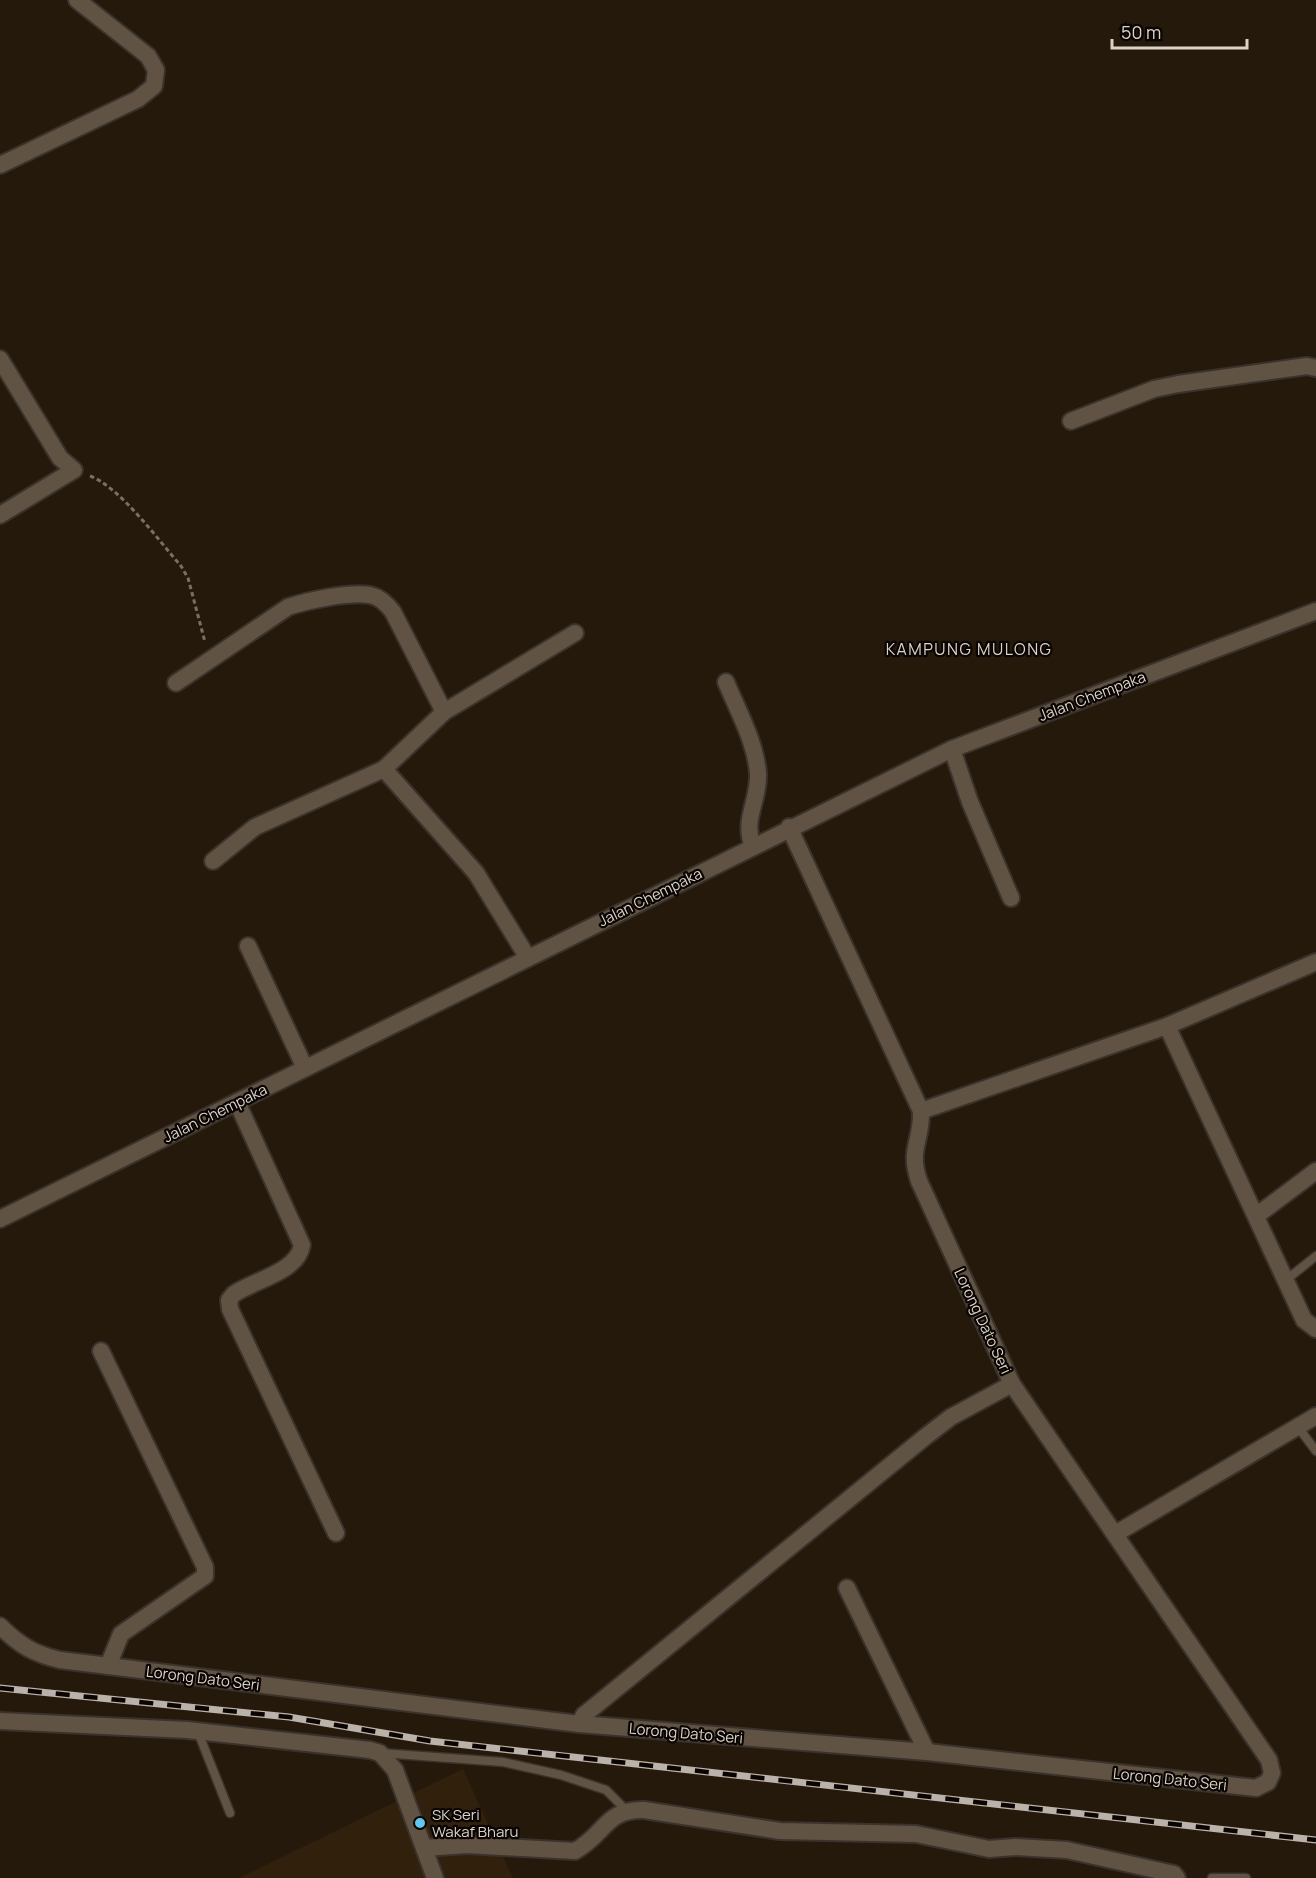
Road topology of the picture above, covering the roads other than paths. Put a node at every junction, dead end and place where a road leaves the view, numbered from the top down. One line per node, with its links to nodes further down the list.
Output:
1 (77, 0): 2 (street)
2 (0, 165)
3 (0, 359): 6 (street)
4 (1316, 368): 5 (street)
5 (1071, 421)
6 (0, 515)
7 (1316, 611): 12 (street, Jalan Chempaka)
8 (575, 633): 11 (street)
9 (726, 682): 15 (street)
10 (176, 683): 11 (street)
11 (444, 712): 13 (street)
12 (952, 749): 14 (street, Jalan Chempaka); 17 (street)
13 (384, 769): 16 (street); 19 (street)
14 (789, 827): 15 (street, Jalan Chempaka); 24 (street)
15 (753, 847): 19 (street, Jalan Chempaka)
16 (213, 861)
17 (1011, 898)
18 (248, 945): 22 (street)
19 (528, 958): 22 (street, Jalan Chempaka)
20 (1316, 962): 21 (street)
21 (1167, 1026): 24 (street); 26 (street)
22 (305, 1068): 23 (street, Jalan Chempaka)
23 (237, 1102): 27 (street, Jalan Chempaka); 36 (street)
24 (921, 1111): 32 (street, Lorong Dato Seri)
25 (1316, 1171): 26 (street)
26 (1256, 1216): 29 (street)
27 (0, 1219)
28 (1316, 1256): 29 (lane)
29 (1286, 1280): 30 (street)
30 (1316, 1329)
31 (101, 1351): 40 (street)
32 (1012, 1384): 37 (street, Lorong Dato Seri); 42 (street)
33 (1316, 1416): 34 (street)
34 (1298, 1426): 35 (lane); 37 (street)
35 (1316, 1451)
36 (336, 1533)
37 (1115, 1534): 44 (street, Lorong Dato Seri)
38 (847, 1588): 44 (street)
39 (0, 1626): 40 (street, Lorong Dato Seri)
40 (108, 1666): 42 (street, Lorong Dato Seri)
41 (0, 1721): 43 (street)
42 (579, 1724): 44 (street, Lorong Dato Seri)
43 (198, 1731): 45 (street); 47 (lane)
44 (927, 1752)
45 (380, 1753): 46 (lane); 48 (street)
46 (626, 1810): 48 (street); 50 (street)
47 (230, 1813)
48 (424, 1848): 49 (street)
49 (435, 1878)
50 (1177, 1878)
51 (1212, 1878): 52 (lane)
52 (1246, 1878)

